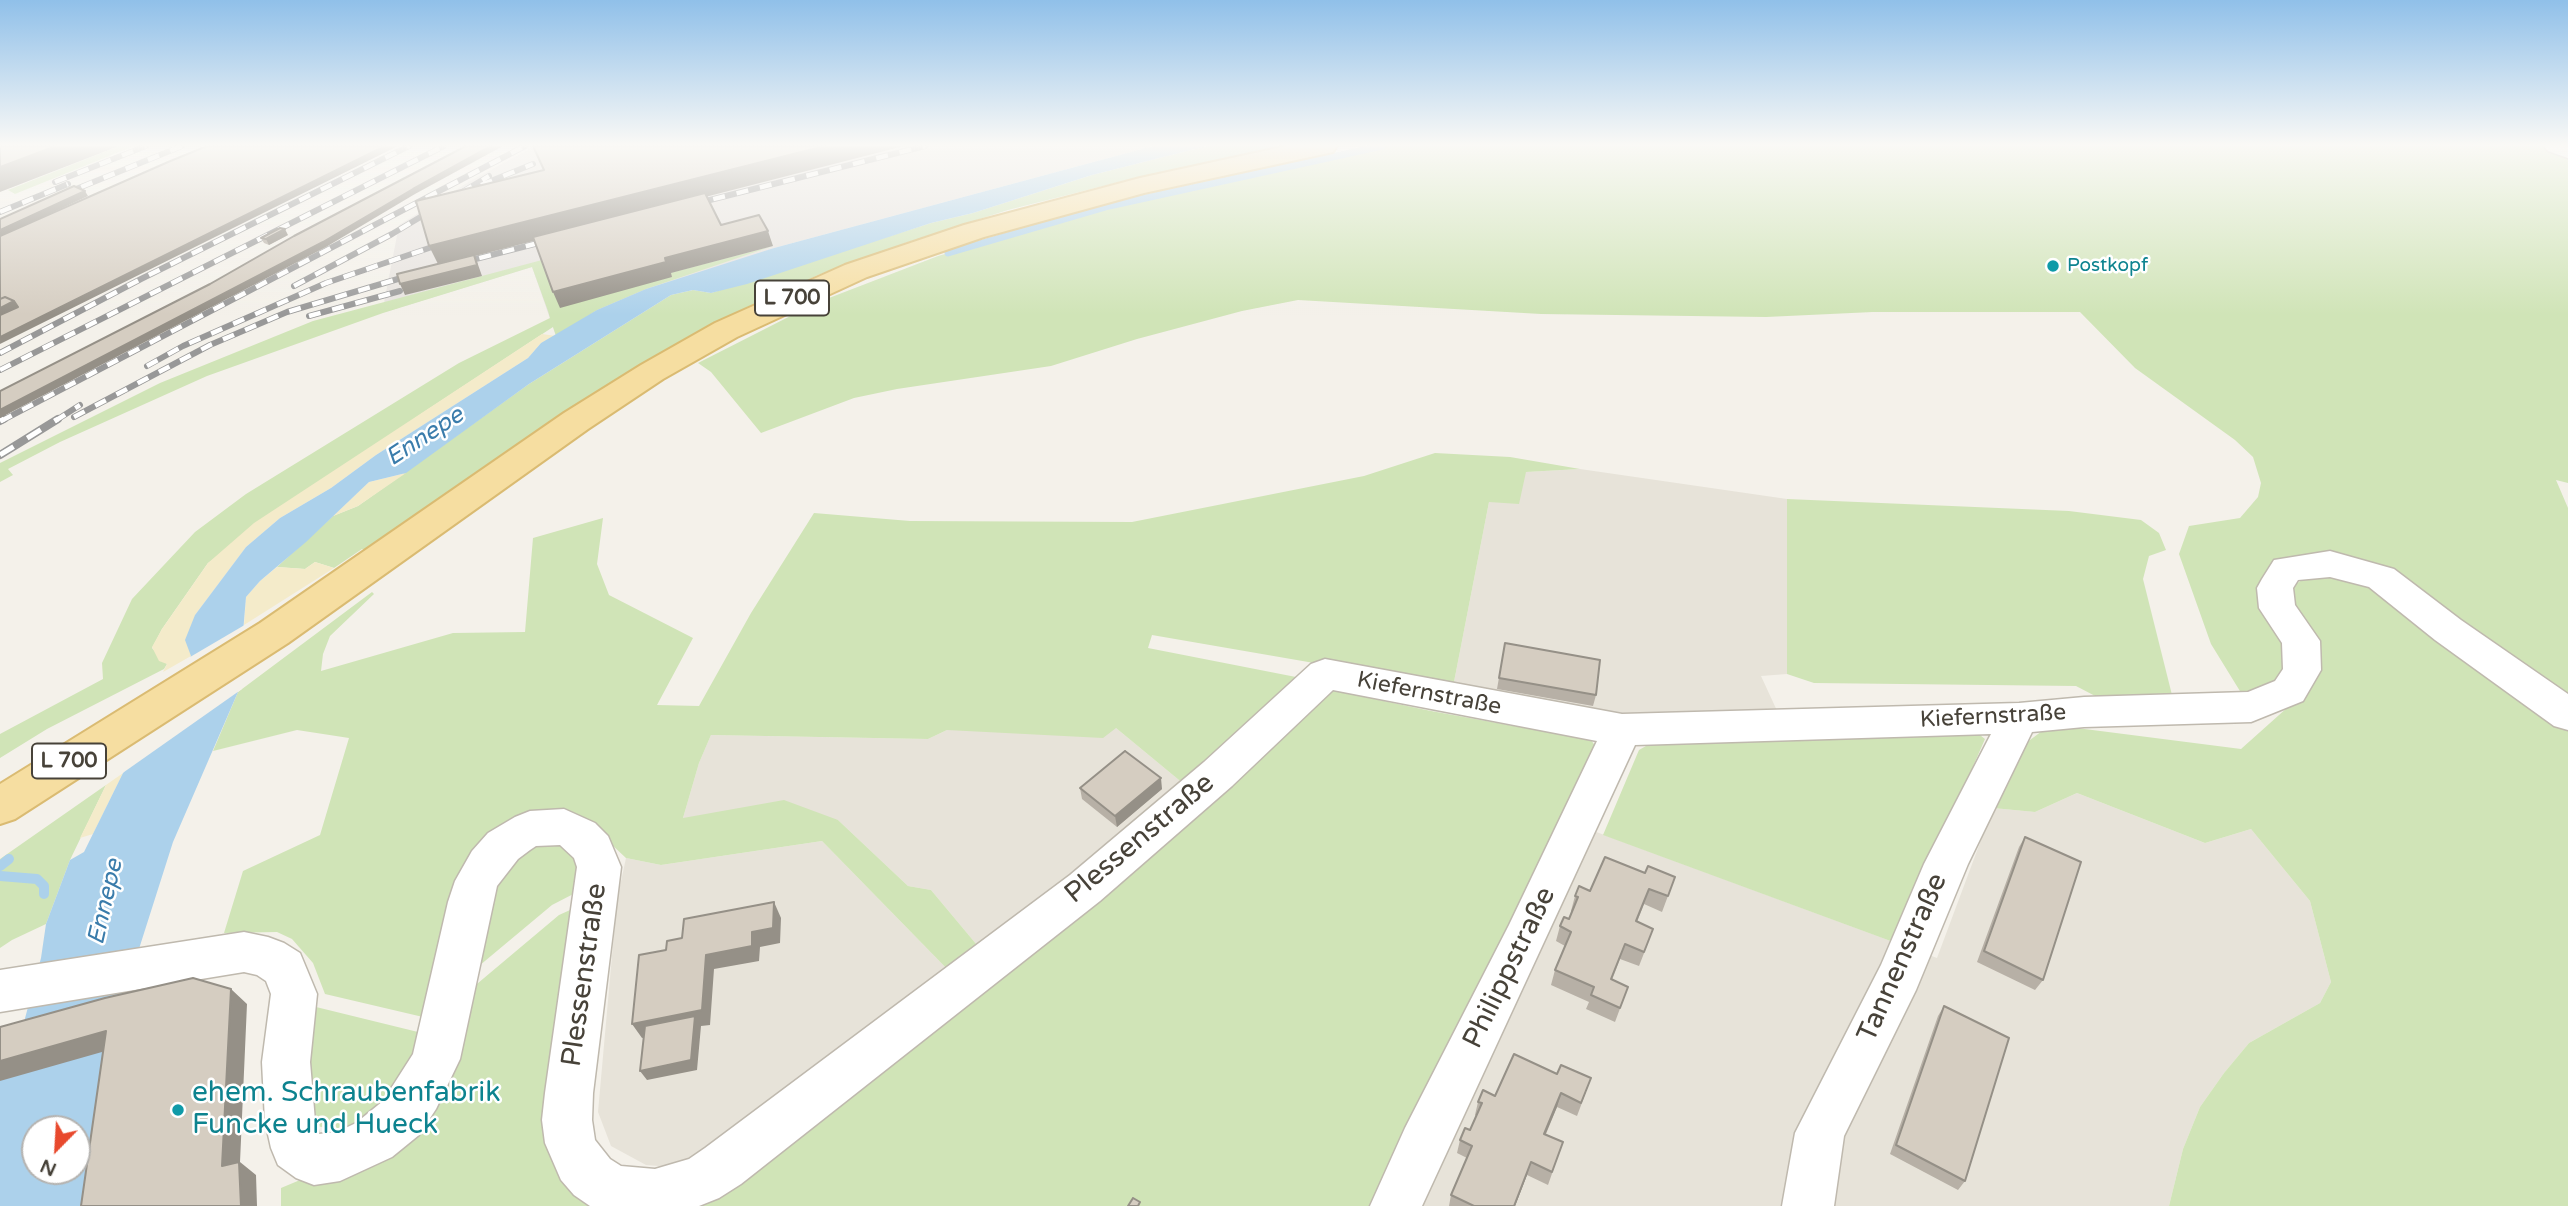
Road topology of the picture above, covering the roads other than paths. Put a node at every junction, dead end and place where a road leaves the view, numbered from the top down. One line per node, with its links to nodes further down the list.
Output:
1 (1076, 202): 6 (main road, L 700)
2 (2568, 715): 3 (street, Kiefernstraße)
3 (2019, 718): 4 (street, Kiefernstraße); 9 (street, Tannenstraße)
4 (1622, 730): 5 (street, Kiefernstraße); 8 (street, Philippstraße)
5 (1256, 736): 7 (street, Plessenstraße)
6 (0, 806)
7 (13, 989)
8 (1396, 1206)
9 (1808, 1206)

